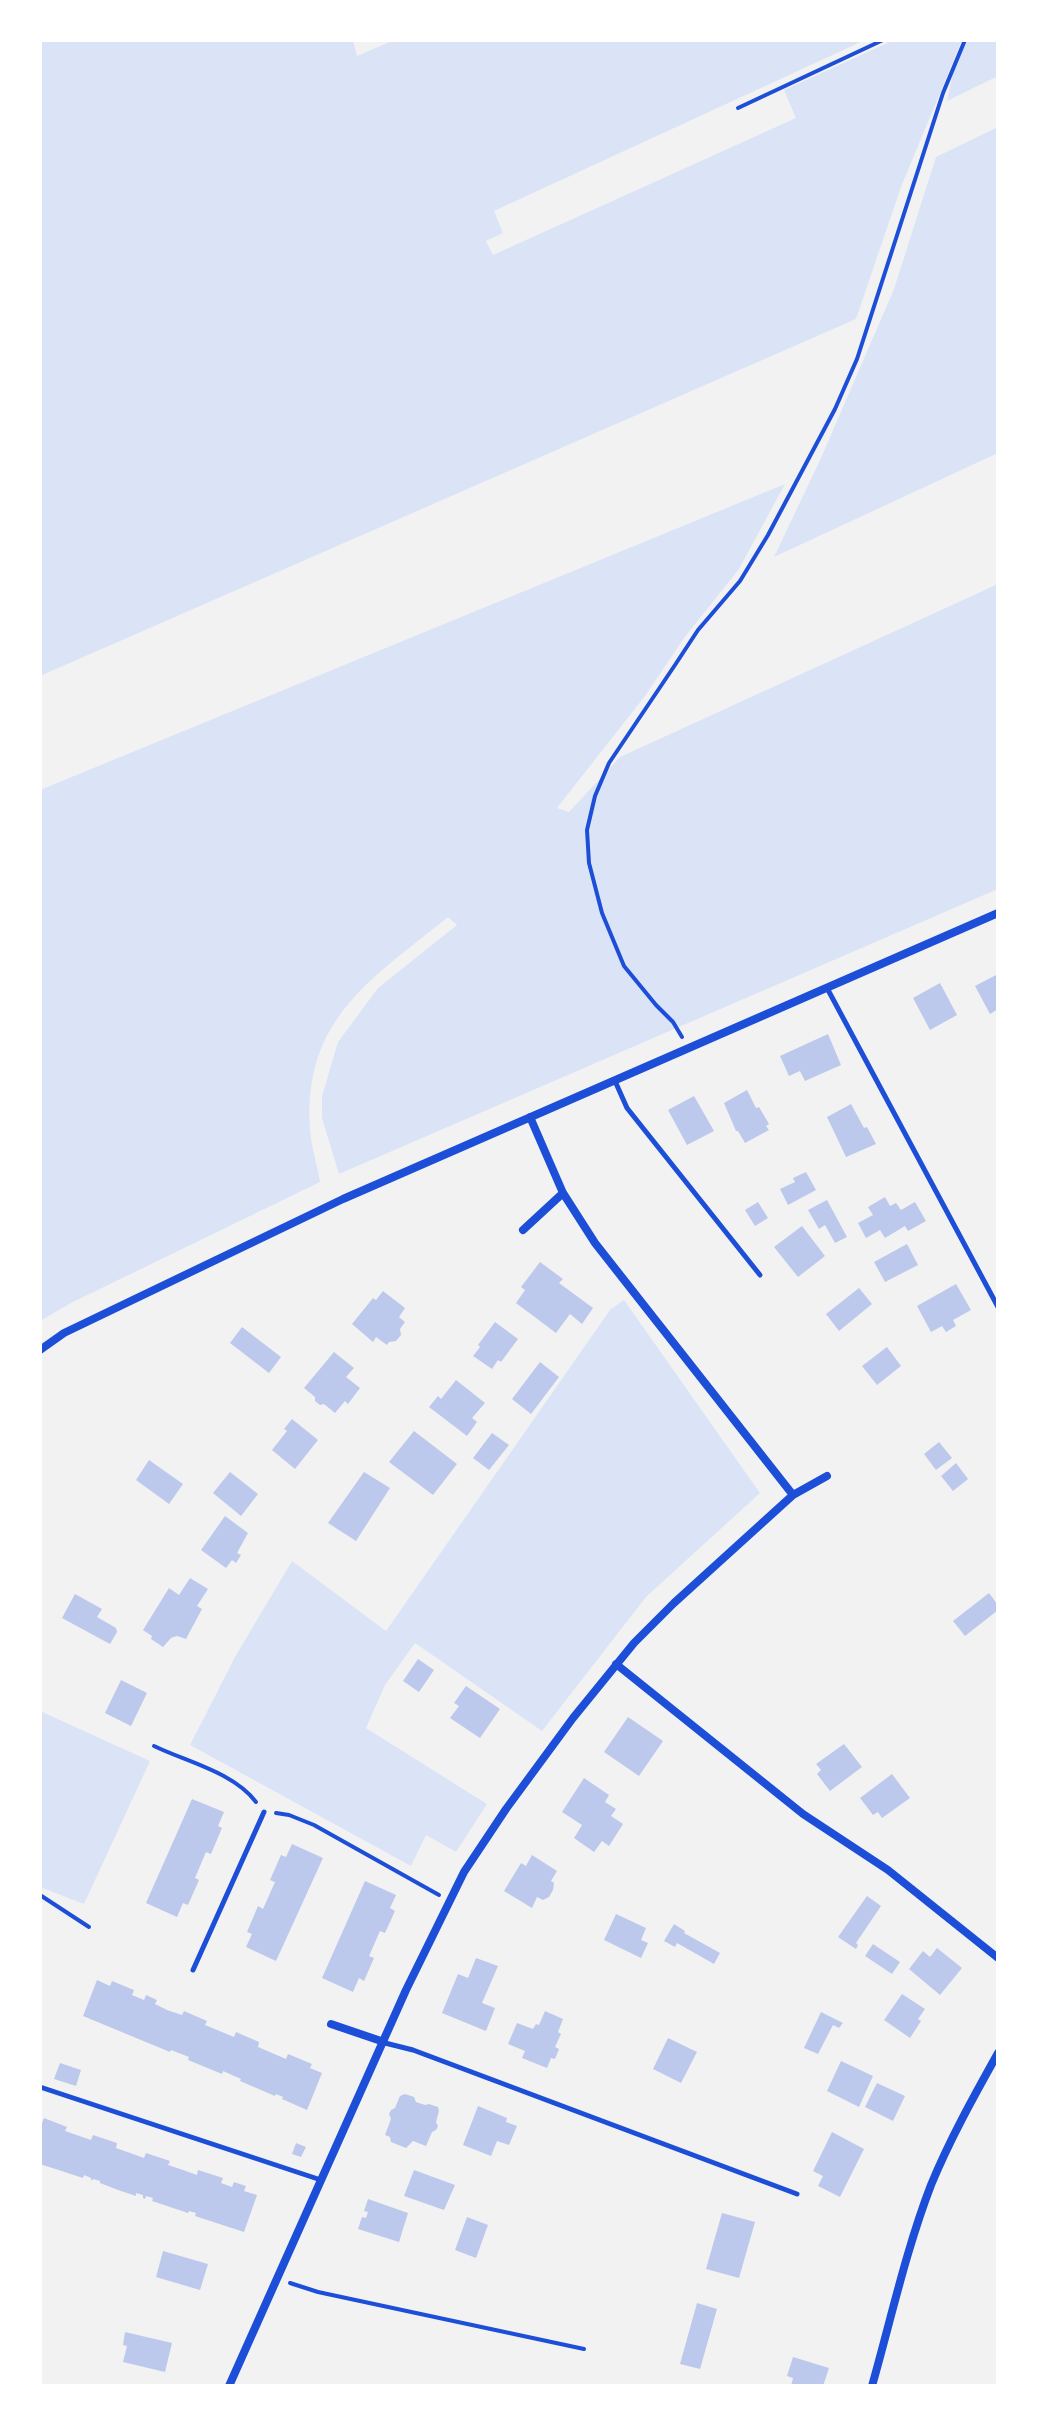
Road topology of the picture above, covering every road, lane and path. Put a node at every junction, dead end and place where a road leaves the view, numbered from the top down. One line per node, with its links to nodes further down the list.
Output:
1 (883, 40): 3 (path)
2 (965, 40): 6 (path)
3 (738, 108)
4 (998, 913): 5 (street)
5 (827, 988): 6 (street); 12 (lane)
6 (687, 1049): 7 (street)
7 (614, 1080): 8 (street); 11 (lane)
8 (530, 1117): 9 (street); 13 (street)
9 (563, 1193): 10 (street); 15 (street)
10 (523, 1230)
11 (760, 1275)
12 (998, 1307)
13 (40, 1350)
14 (827, 1476): 15 (street)
15 (793, 1495): 16 (street)
16 (616, 1664): 20 (street); 22 (street)
17 (154, 1746): 18 (path)
18 (264, 1812): 20 (path); 23 (lane)
19 (40, 1895): 21 (path)
20 (449, 1900): 25 (street)
21 (89, 1927)
22 (998, 1958)
23 (193, 1970)
24 (331, 2024): 25 (street)
25 (384, 2042): 28 (street); 29 (lane)
26 (998, 2053): 33 (street)
27 (40, 2087): 28 (lane)
28 (322, 2181): 30 (street)
29 (797, 2194)
30 (275, 2279): 31 (path); 32 (street)
31 (584, 2349)
32 (229, 2386)
33 (872, 2386)

